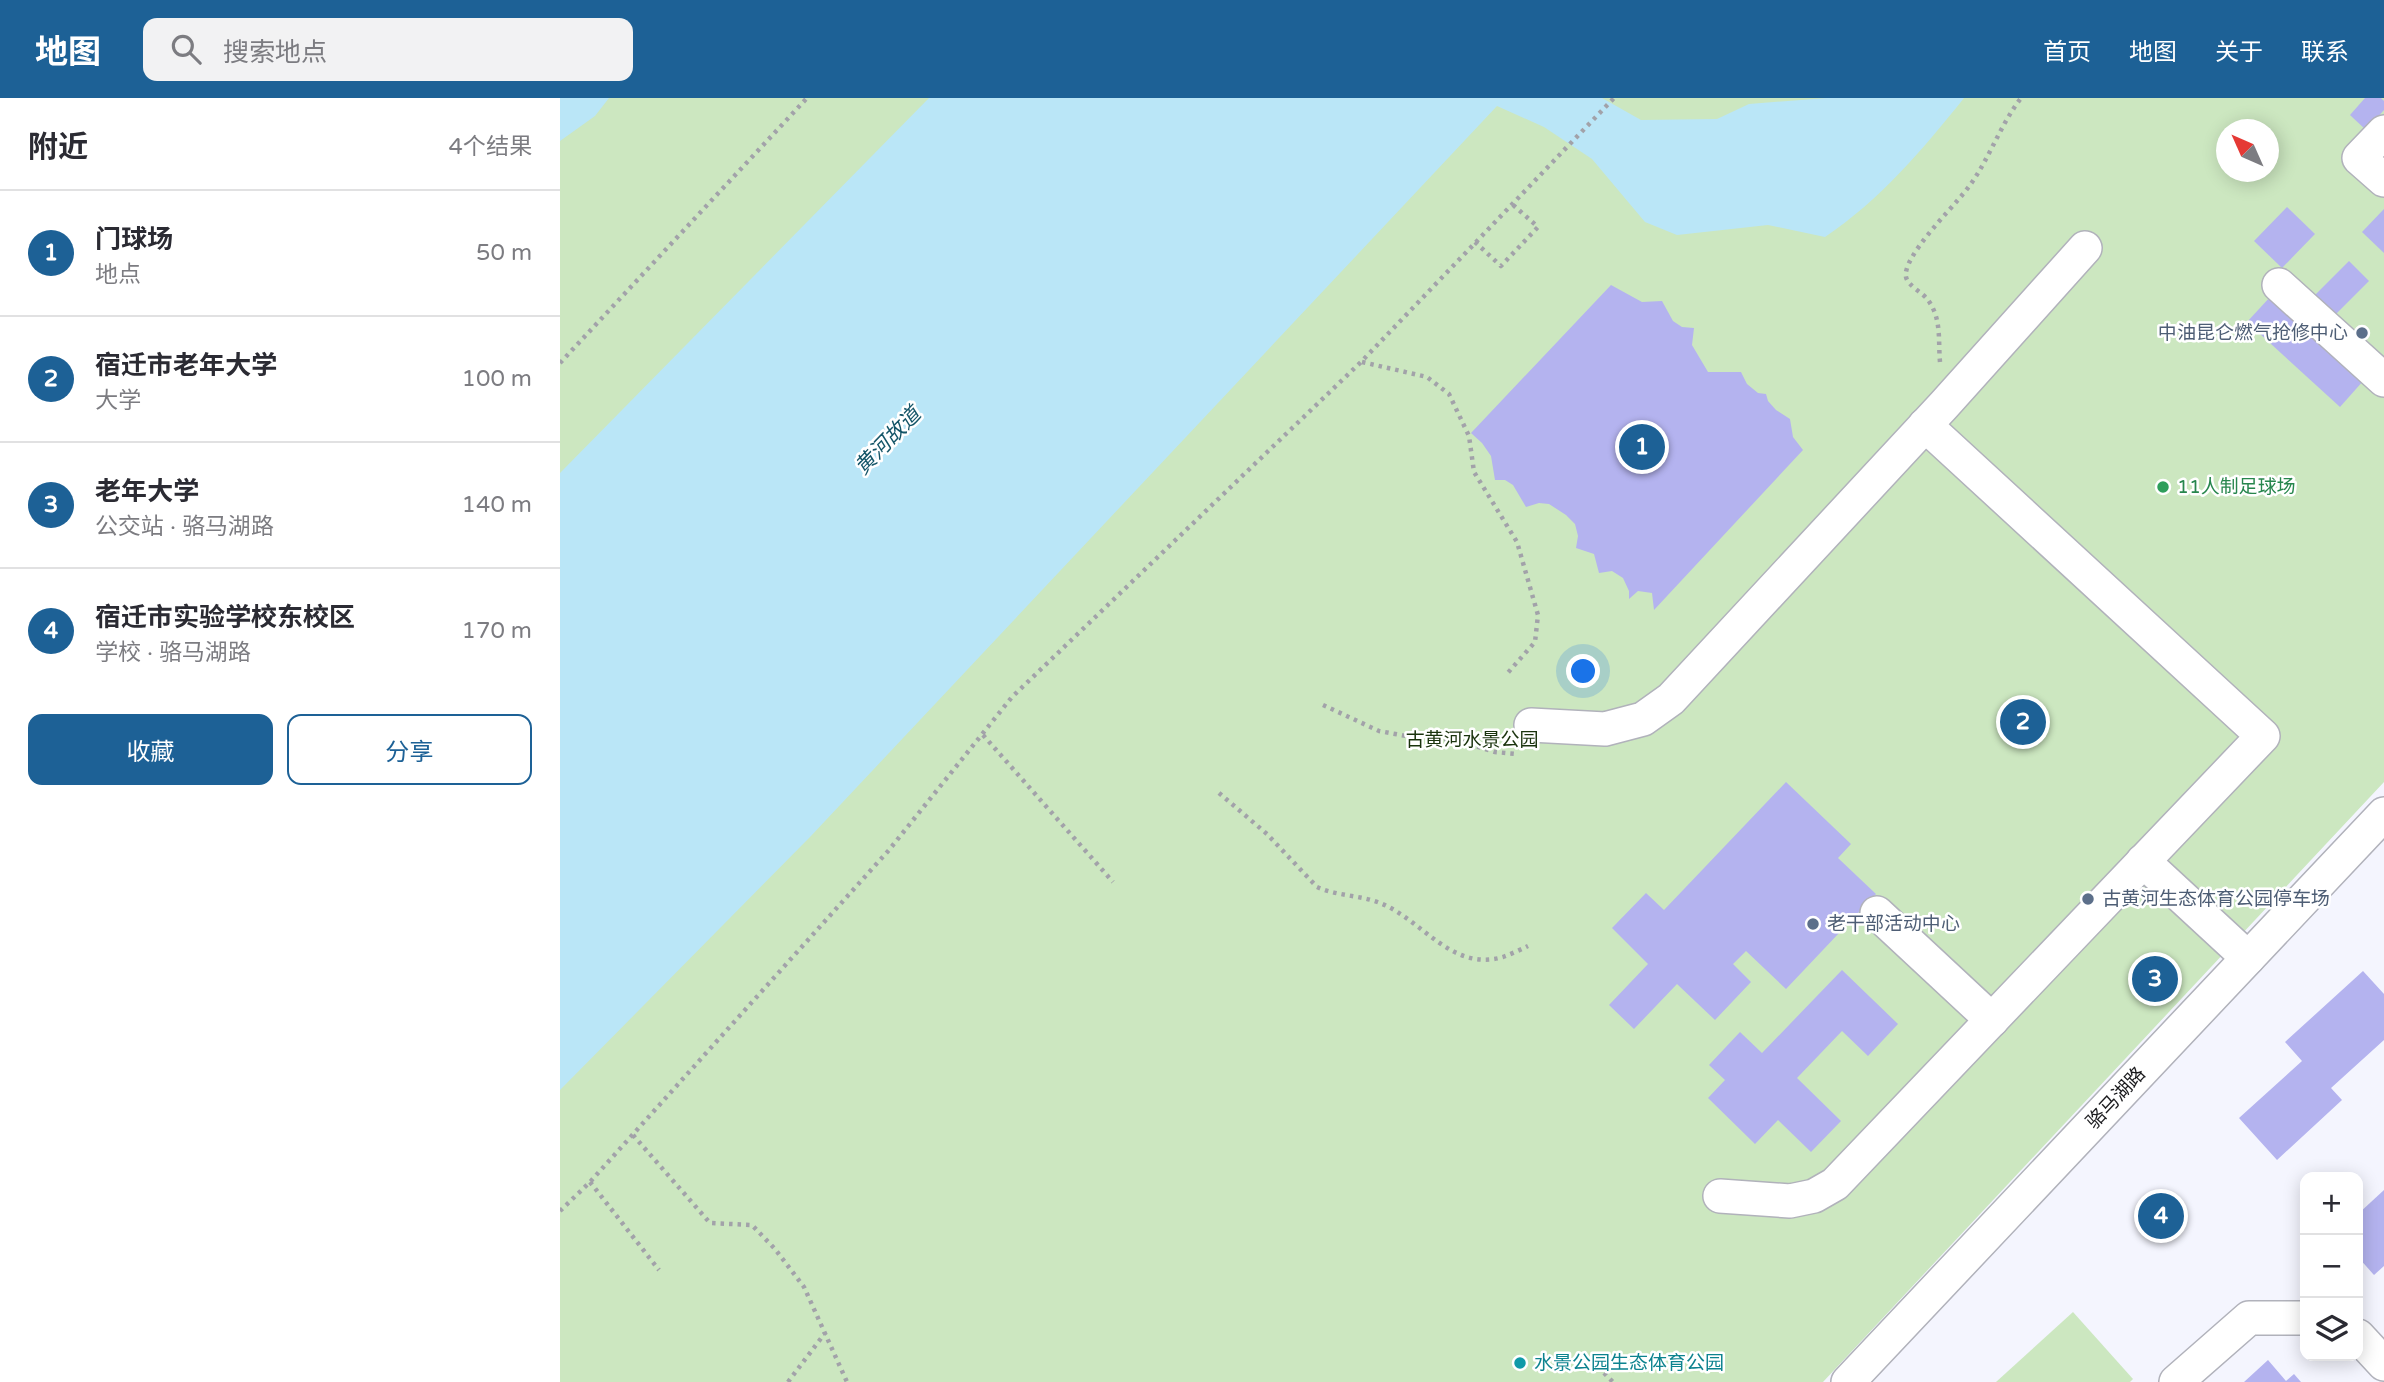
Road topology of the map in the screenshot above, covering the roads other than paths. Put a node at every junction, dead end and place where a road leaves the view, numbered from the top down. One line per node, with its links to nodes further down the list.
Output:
1 (2384, 132): 2 (street)
2 (2384, 180)
3 (2085, 248): 6 (street)
4 (2279, 285): 5 (street)
5 (2384, 380)
6 (1934, 415): 7 (street); 9 (street)
7 (1528, 739)
8 (2384, 814): 11 (street, 骆马湖路)
9 (2143, 861): 11 (street); 12 (street)
10 (1877, 913): 12 (street)
11 (2248, 958): 17 (street, 骆马湖路)
12 (1993, 1020): 13 (street)
13 (1720, 1196)
14 (2300, 1318): 18 (street)
15 (2363, 1341): 16 (street)
16 (2384, 1364)
17 (1848, 1382)
18 (2176, 1382)

